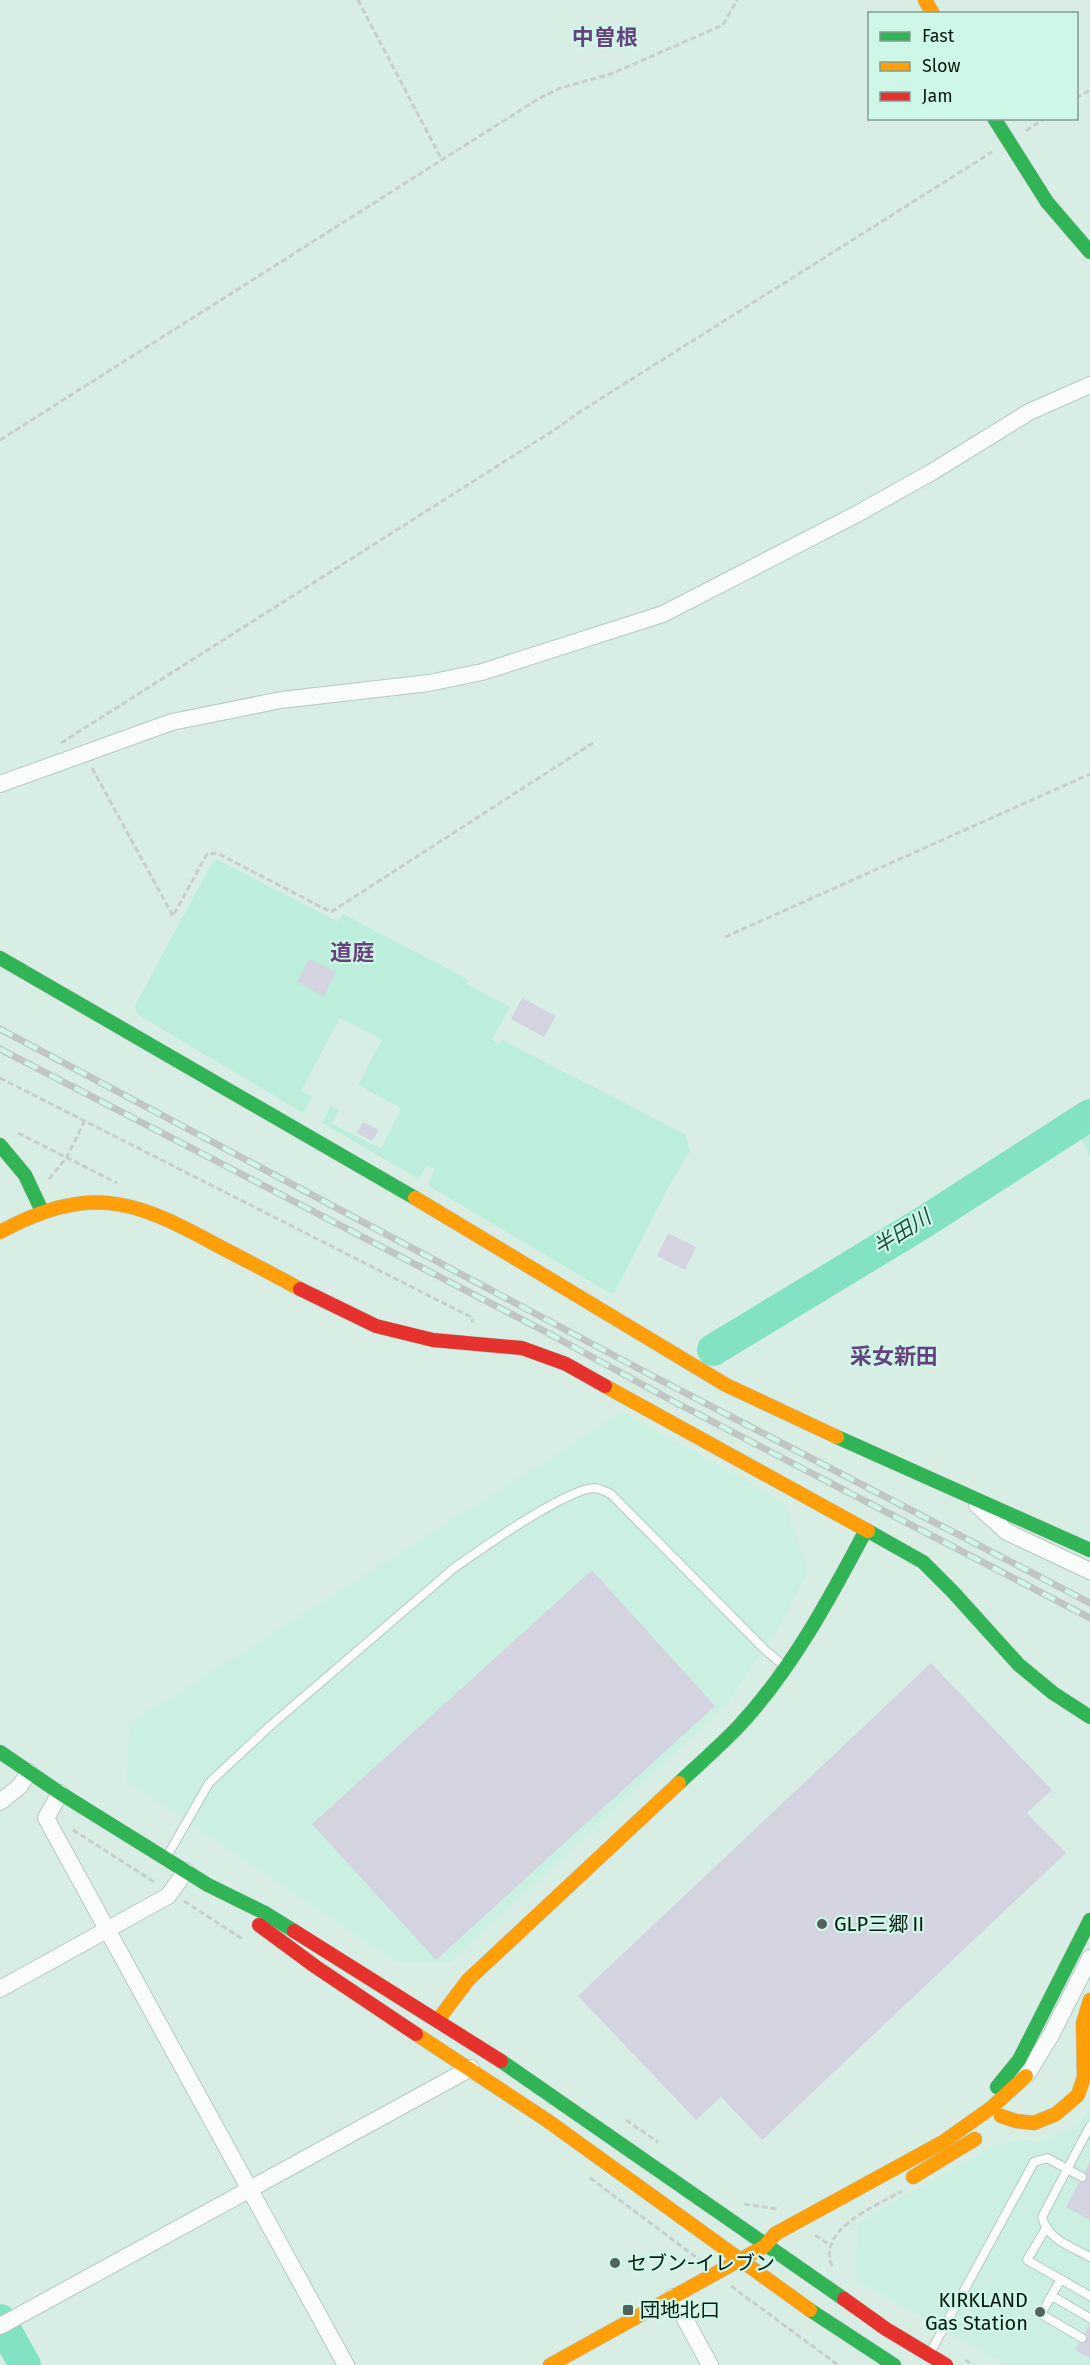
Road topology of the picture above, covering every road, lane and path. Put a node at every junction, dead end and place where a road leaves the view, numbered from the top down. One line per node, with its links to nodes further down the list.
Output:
1 (358, 0): 6 (path)
2 (737, 0): 6 (path)
3 (995, 120): 5 (street)
4 (1042, 120): 5 (path)
5 (1008, 142): 7 (street); 12 (path)
6 (442, 160): 9 (path)
7 (1090, 252)
8 (1090, 385): 11 (street)
9 (0, 440)
10 (596, 741): 11 (path)
11 (84, 752): 12 (street)
12 (45, 767): 14 (street)
13 (1090, 774): 15 (path)
14 (0, 784)
15 (725, 937)
16 (0, 958): 24 (street)
17 (0, 1078): 18 (path)
18 (84, 1121): 20 (path); 23 (path)
19 (0, 1145): 21 (street)
20 (46, 1183)
21 (42, 1211): 22 (street); 25 (street)
22 (0, 1232)
23 (472, 1330)
24 (963, 1492): 26 (street); 27 (street)
25 (866, 1530): 28 (street); 29 (street)
26 (1090, 1550)
27 (1090, 1570)
28 (786, 1668): 34 (lane); 42 (street)
29 (1090, 1716)
30 (0, 1752): 31 (street)
31 (29, 1772): 32 (street); 33 (street)
32 (60, 1793): 34 (street); 38 (street)
33 (0, 1802)
34 (166, 1858): 35 (street)
35 (186, 1871): 36 (street); 38 (street)
36 (208, 1885): 42 (street); 43 (street)
37 (1090, 1920): 47 (street)
38 (106, 1930): 40 (street); 50 (street)
39 (1090, 1958): 44 (street)
40 (0, 1989)
41 (1090, 2000): 45 (street)
42 (438, 2020): 52 (street)
43 (471, 2068): 50 (street); 55 (street)
44 (1026, 2076): 45 (street); 47 (street)
45 (992, 2124): 49 (street)
46 (1090, 2126): 51 (lane)
47 (943, 2142): 52 (street)
48 (1082, 2177): 65 (lane)
49 (906, 2185): 56 (path)
50 (249, 2190): 63 (street); 67 (street)
51 (1045, 2230): 54 (lane); 57 (lane)
52 (765, 2246): 53 (street); 55 (street); 65 (street)
53 (785, 2246)
54 (1090, 2257)
55 (741, 2260): 60 (street); 71 (street)
56 (834, 2271)
57 (1061, 2279): 58 (lane); 59 (lane)
58 (1052, 2296): 62 (lane); 64 (lane)
59 (1090, 2296)
60 (673, 2297): 68 (street); 69 (street)
61 (756, 2306): 70 (path)
62 (1090, 2318)
63 (0, 2326)
64 (1082, 2338)
65 (929, 2356): 72 (street)
66 (964, 2359): 73 (path)
67 (346, 2365)
68 (550, 2365)
69 (710, 2365)
70 (838, 2365)
71 (894, 2365)
72 (946, 2365)
73 (974, 2365)

